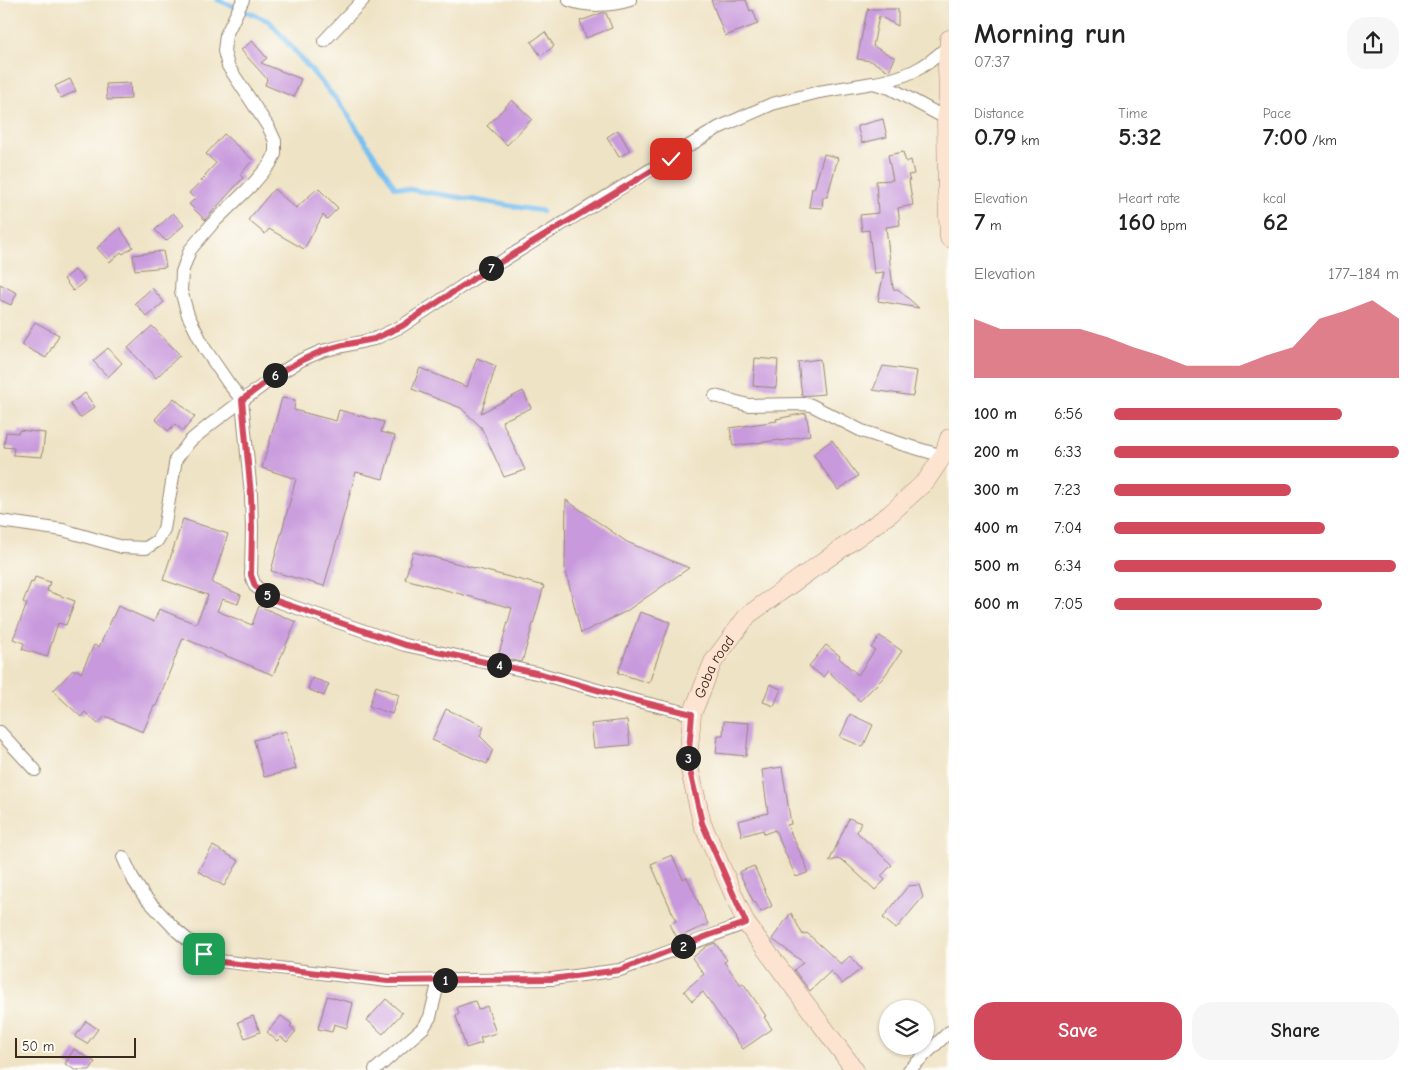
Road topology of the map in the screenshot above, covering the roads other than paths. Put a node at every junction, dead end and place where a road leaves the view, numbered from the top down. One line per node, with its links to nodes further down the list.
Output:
1 (243, 0): 12 (street)
2 (363, 0): 5 (street)
3 (569, 0): 4 (street)
4 (630, 0)
5 (324, 41)
6 (948, 43): 7 (street); 8 (street)
7 (873, 84): 8 (street); 12 (street)
8 (948, 120): 9 (street)
9 (948, 194): 10 (street)
10 (949, 238)
11 (715, 396): 14 (street)
12 (242, 400): 15 (street); 16 (street)
13 (949, 438): 14 (street, Goba road)
14 (943, 456): 16 (street, Goba road)
15 (0, 521)
16 (692, 714): 20 (street, Goba road)
17 (0, 732): 18 (street)
18 (35, 770)
19 (123, 857): 21 (street)
20 (746, 923): 21 (street); 24 (street, Goba road)
21 (439, 980): 23 (street)
22 (949, 1032): 25 (street)
23 (375, 1070)
24 (855, 1070)
25 (909, 1070)

